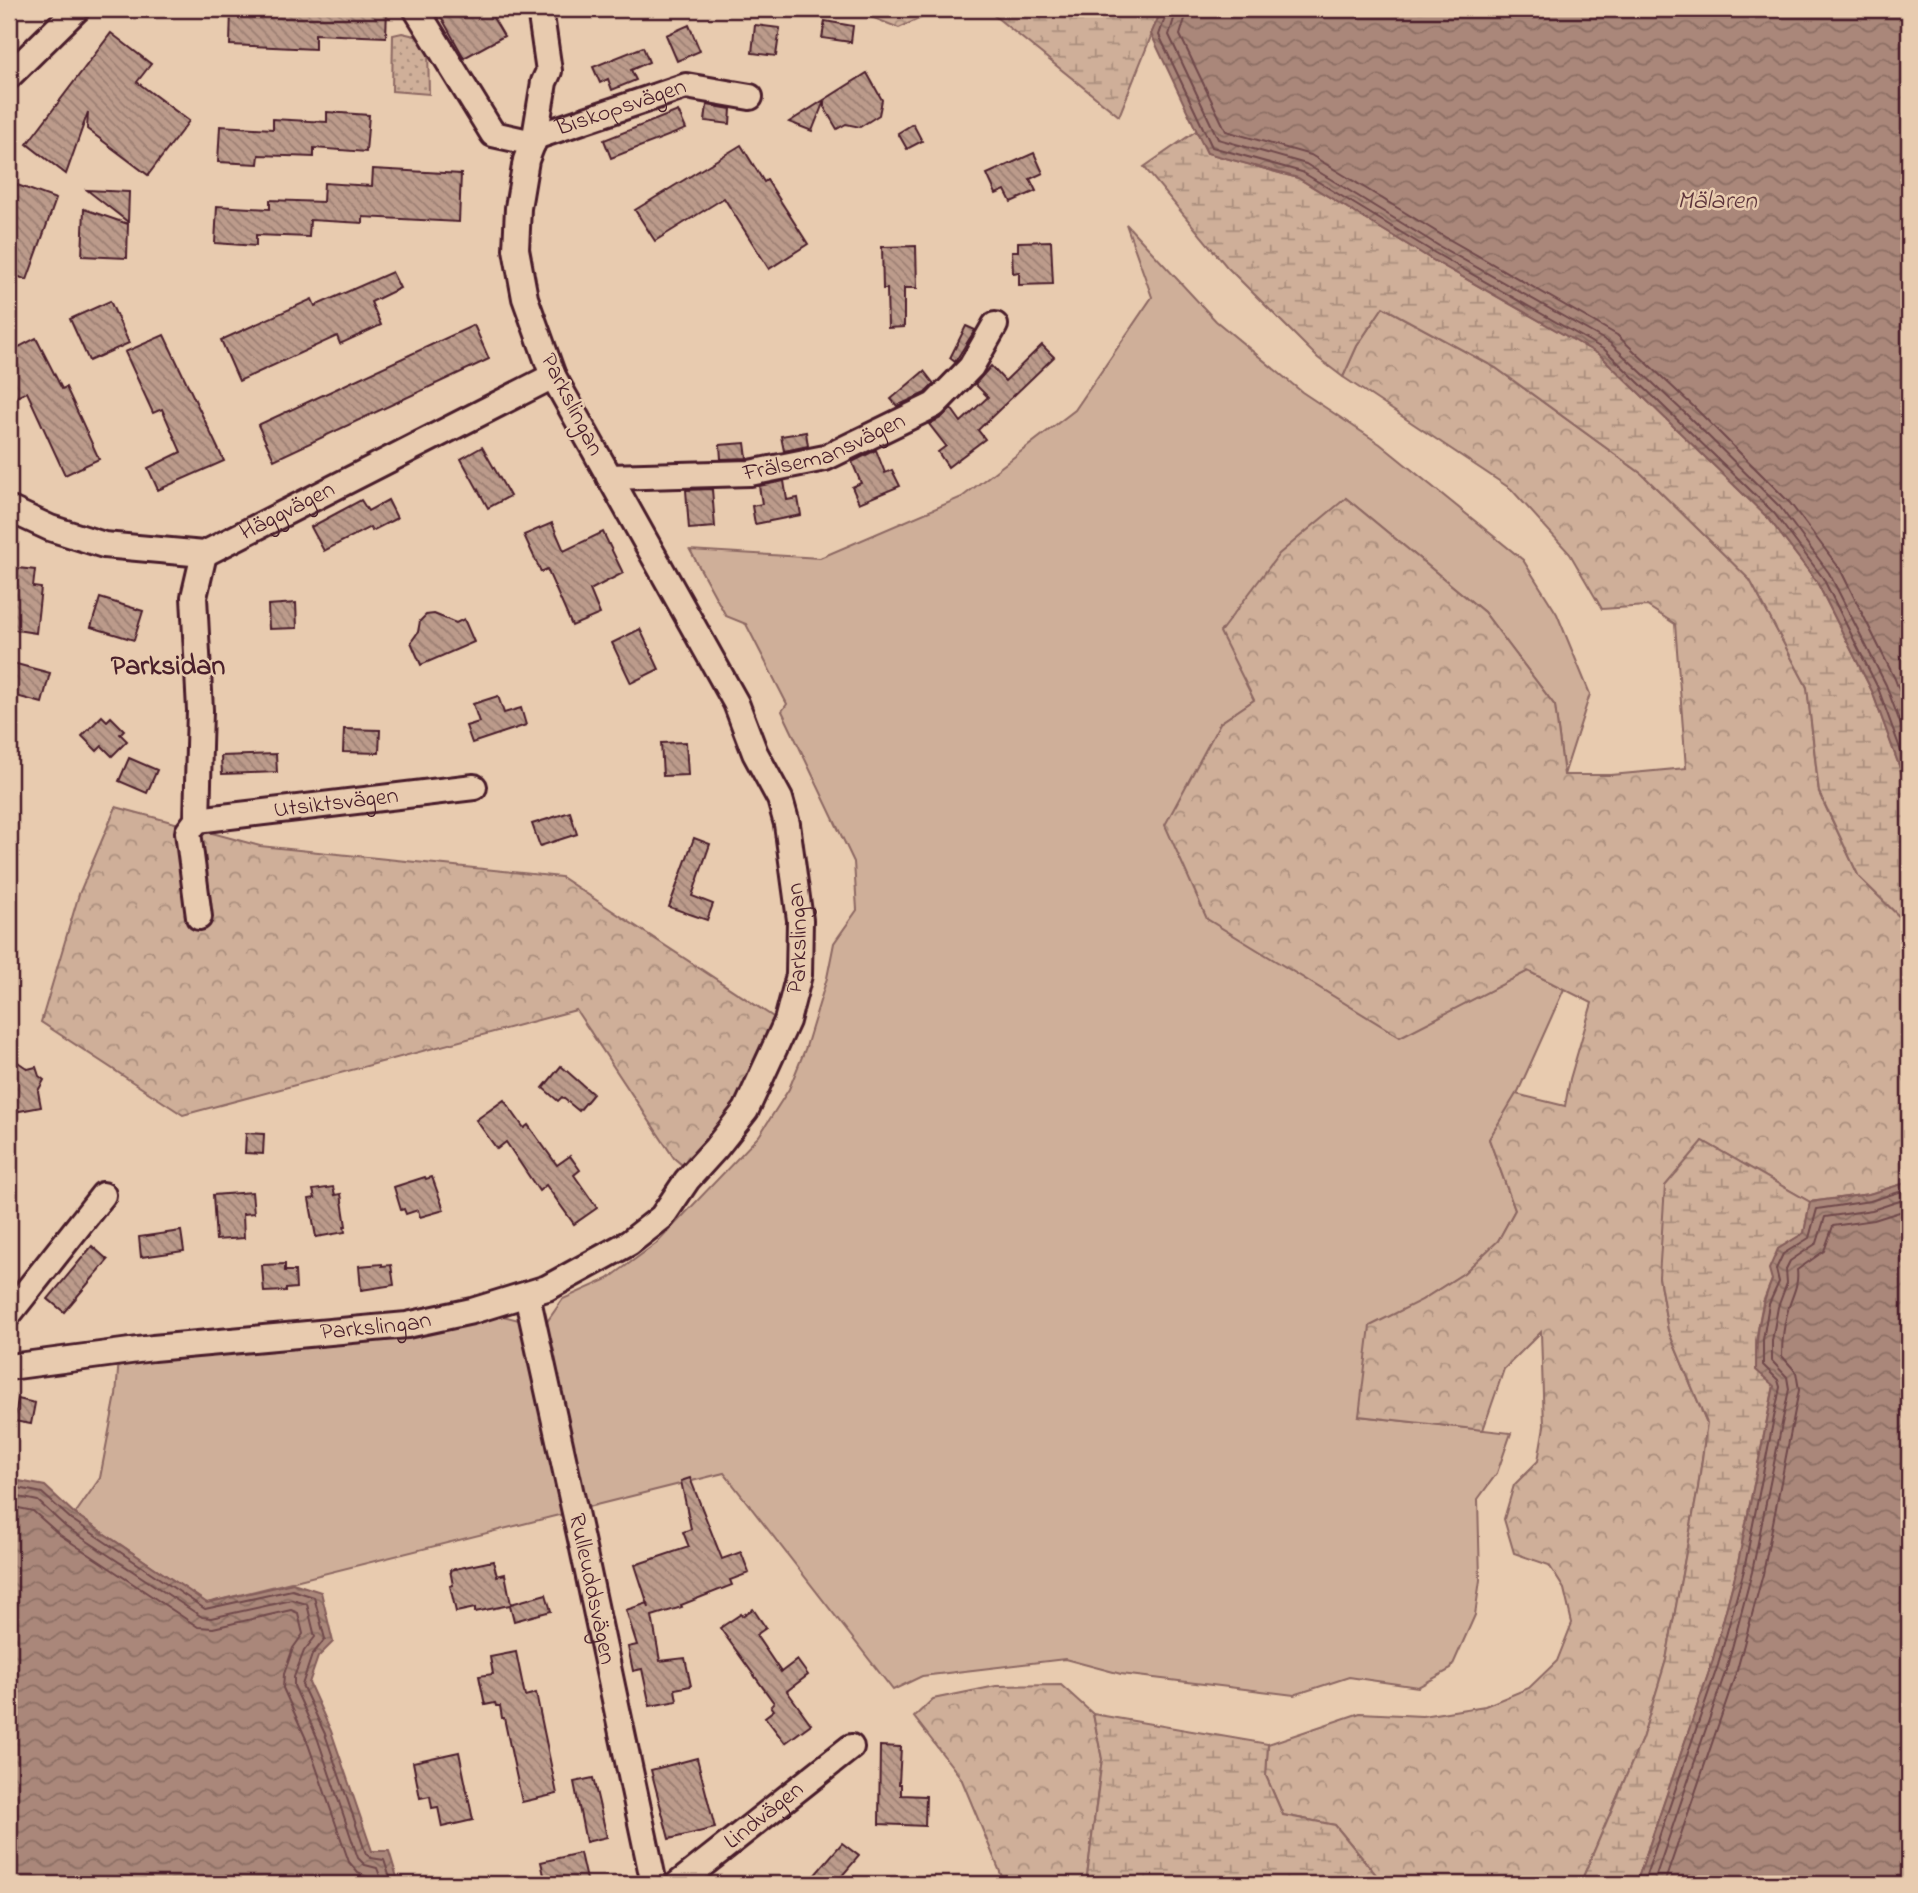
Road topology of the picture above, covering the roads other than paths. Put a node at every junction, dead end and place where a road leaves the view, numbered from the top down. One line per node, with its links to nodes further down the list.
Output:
1 (77, 9): 4 (street)
2 (416, 9): 6 (street)
3 (540, 9): 6 (street, Parkslingan)
4 (9, 76)
5 (750, 97): 6 (street, Biskopsvägen)
6 (534, 140): 8 (street, Parkslingan)
7 (995, 325): 9 (street, Frälsemansvägen)
8 (552, 376): 9 (street, Parkslingan); 11 (street, Häggvägen)
9 (609, 477): 16 (street, Parkslingan)
10 (9, 509): 11 (street)
11 (204, 554): 13 (street)
12 (474, 787): 13 (street, Utsiktsvägen)
13 (198, 820): 14 (street)
14 (198, 917)
15 (103, 1195): 17 (street)
16 (527, 1295): 18 (street, Parkslingan); 20 (street, Rulleuddsvägen)
17 (9, 1314)
18 (9, 1367)
19 (851, 1747): 21 (street, Lindvägen)
20 (654, 1884)
21 (678, 1884)

